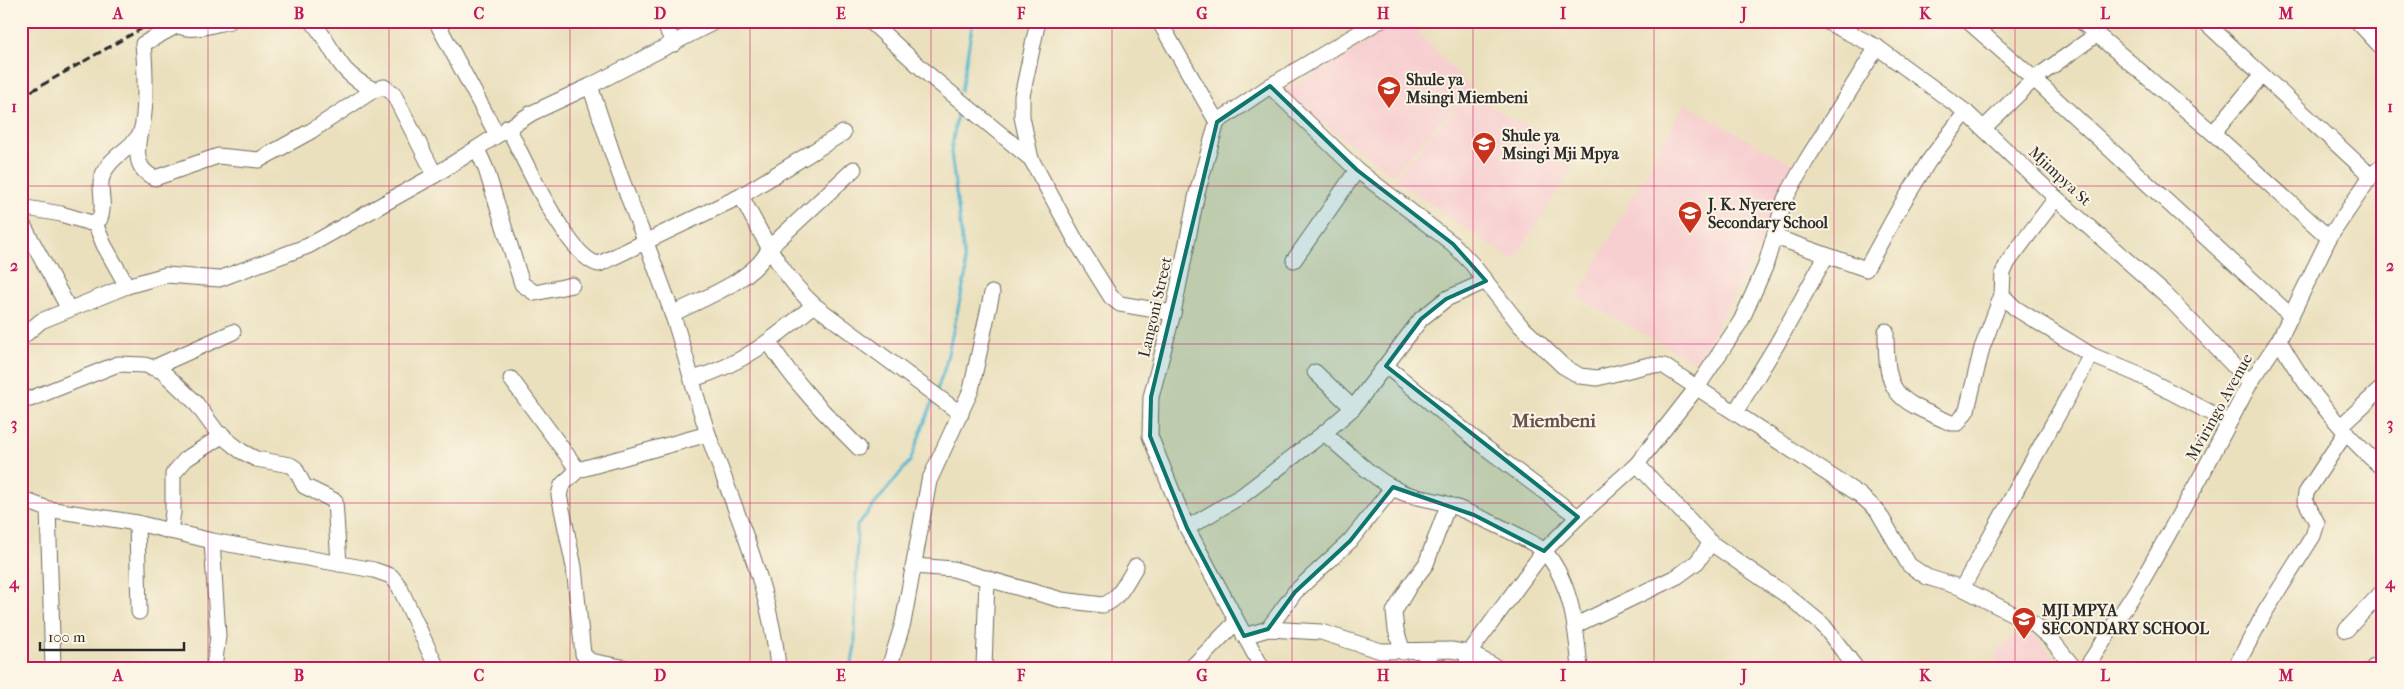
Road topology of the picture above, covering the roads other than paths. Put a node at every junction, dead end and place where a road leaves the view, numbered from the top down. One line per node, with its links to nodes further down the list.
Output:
1 (230, 21): 15 (street)
2 (312, 21): 24 (street)
3 (436, 21): 28 (street)
4 (663, 21): 17 (street)
5 (716, 21): 17 (street)
6 (870, 21): 33 (street)
7 (1038, 21): 33 (street)
8 (1159, 21): 26 (street)
9 (1379, 21): 23 (street)
10 (1825, 21): 18 (street, Mjimpya St)
11 (1968, 21): 21 (street)
12 (2081, 21): 16 (street)
13 (2204, 21): 20 (street)
14 (2357, 21): 19 (street)
15 (174, 24): 31 (street)
16 (2096, 35): 21 (street); 30 (street)
17 (674, 44): 22 (street)
18 (1876, 47): 25 (street, Mjimpya St); 44 (street)
19 (2383, 49)
20 (2262, 75): 30 (street); 38 (street)
21 (2034, 79): 27 (street); 59 (street)
22 (590, 86): 28 (street); 46 (street)
23 (1270, 86): 26 (street); 36 (street)
24 (374, 90): 31 (street); 37 (street)
25 (1966, 112): 27 (street, Mjimpya St); 48 (street)
26 (1217, 122): 57 (street, Langoni Street)
27 (1984, 127): 40 (street, Mjimpya St)
28 (502, 131): 32 (street); 46 (street)
29 (843, 133): 39 (street)
30 (2214, 133): 45 (street)
31 (139, 136): 43 (street)
32 (477, 149): 37 (street); 51 (street)
33 (1031, 159): 57 (street)
34 (2383, 165): 38 (street, Mviringo Avenue)
35 (854, 168): 47 (street)
36 (1357, 170): 49 (street); 50 (street)
37 (435, 175): 52 (street)
38 (2371, 176): 45 (street, Mviringo Avenue)
39 (741, 196): 46 (street); 47 (street)
40 (2056, 198): 54 (street); 71 (street, Mjimpya St)
41 (21, 207): 43 (street)
42 (21, 221): 56 (street)
43 (95, 223): 52 (street)
44 (1775, 237): 48 (street); 72 (street)
45 (2329, 238): 59 (street, Mviringo Avenue)
46 (647, 242): 58 (street)
47 (769, 248): 55 (street); 58 (street)
48 (1826, 256): 76 (street)
49 (1294, 260)
50 (1486, 281): 66 (street); 72 (street)
51 (572, 285)
52 (127, 286): 56 (street)
53 (992, 293): 77 (street)
54 (2002, 295): 61 (street); 65 (street)
55 (814, 305): 64 (street); 77 (street)
56 (69, 309): 62 (street)
57 (1173, 313): 93 (street, Langoni Street)
58 (672, 314): 70 (street)
59 (2290, 315): 63 (street, Mviringo Avenue)
60 (232, 332): 67 (street)
61 (1886, 332)
62 (21, 338)
63 (2279, 340): 71 (street, Mviringo Avenue); 79 (street)
64 (769, 342): 70 (street); 83 (street)
65 (2091, 355): 78 (street); 102 (street)
66 (1386, 366): 75 (street); 91 (street)
67 (155, 367): 74 (street); 82 (street)
68 (1315, 372): 75 (street)
69 (511, 379): 86 (street)
70 (693, 379): 81 (street)
71 (2250, 383): 78 (street, Mviringo Avenue)
72 (1698, 386): 76 (street); 84 (street)
73 (2383, 387): 79 (street)
74 (21, 400)
75 (1353, 408): 80 (street)
76 (1736, 411): 102 (street)
77 (960, 414): 99 (street)
78 (2228, 422): 129 (street, Mviringo Avenue)
79 (2344, 429): 85 (street); 130 (street)
80 (1324, 433): 87 (street); 93 (street)
81 (708, 434): 86 (street); 118 (street)
82 (223, 435): 94 (street); 98 (street)
83 (859, 448)
84 (1637, 464): 91 (street); 96 (street)
85 (2383, 469)
86 (578, 470): 117 (street)
87 (1393, 487): 89 (street); 107 (street)
88 (21, 499): 90 (street)
89 (1448, 504): 97 (street); 110 (street)
90 (48, 509): 92 (street); 114 (street)
91 (1578, 517): 97 (street)
92 (137, 523): 94 (street); 104 (street)
93 (1187, 528): 105 (street, Langoni Street)
94 (170, 531): 95 (street)
95 (212, 541): 98 (street); 115 (street)
96 (1712, 543): 106 (street); 127 (street)
97 (1544, 551): 106 (street); 112 (street)
98 (339, 564): 116 (street)
99 (914, 566): 101 (street); 119 (street)
100 (1136, 566): 101 (street)
101 (987, 578): 120 (street)
102 (1962, 588): 128 (street)
103 (2383, 591): 108 (street)
104 (139, 612)
105 (1236, 622): 109 (street, Langoni Street); 121 (street)
106 (1576, 625): 126 (street)
107 (1268, 629): 109 (street); 110 (street)
108 (2346, 630)
109 (1244, 636): 122 (street, Langoni Street)
110 (1403, 652): 111 (street)
111 (1432, 652): 112 (street); 123 (street)
112 (1469, 653): 124 (street); 125 (street)
113 (2383, 660): 131 (street)
114 (53, 668)
115 (214, 668)
116 (437, 668)
117 (627, 668)
118 (778, 668)
119 (889, 668)
120 (984, 668)
121 (1192, 668)
122 (1262, 668)
123 (1421, 668)
124 (1466, 668)
125 (1498, 668)
126 (1580, 668)
127 (1856, 668)
128 (2074, 668)
129 (2086, 668)
130 (2235, 668)
131 (2373, 668)

